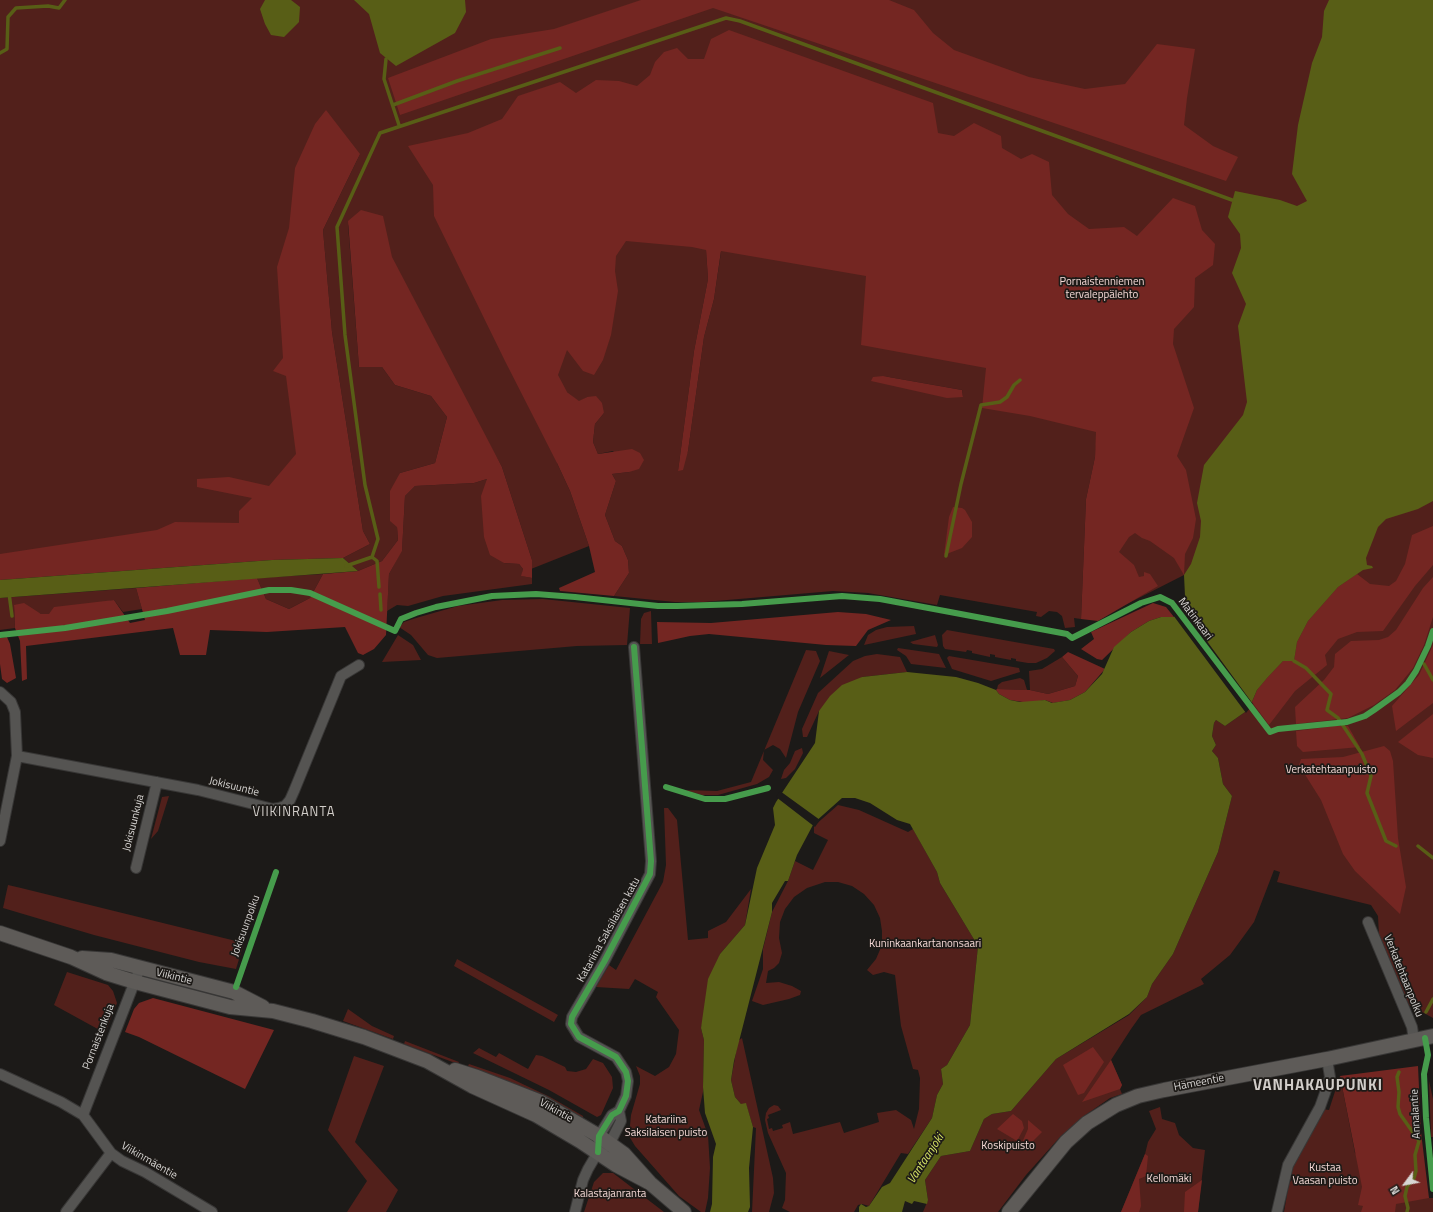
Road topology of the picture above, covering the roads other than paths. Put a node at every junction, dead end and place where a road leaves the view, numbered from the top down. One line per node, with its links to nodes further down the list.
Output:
1 (634, 647): 20 (street, Katariina Saksilaisen katu)
2 (359, 665): 5 (street, Jokisuuntie)
3 (0, 692): 4 (street)
4 (17, 756): 5 (street, Jokisuuntie); 6 (street)
5 (157, 782): 7 (street, Jokisuunkuja)
6 (0, 841)
7 (136, 868)
8 (1368, 922): 15 (street, Verkatehtaanpolku)
9 (0, 933): 10 (main road, Viikintie)
10 (71, 957): 11 (main road, Viikintie); 12 (main road, Viikintie)
11 (140, 968): 12 (street, Pornaistenkuja); 13 (main road, Viikintie)
12 (135, 982): 13 (main road, Viikintie); 19 (street, Pornaistenkuja)
13 (272, 1011): 17 (main road, Viikintie)
14 (1433, 1036): 15 (main road, Hämeentie)
15 (1414, 1040): 16 (main road, Hämeentie)
16 (1327, 1059): 28 (main road, Hämeentie); 29 (street)
17 (444, 1070): 20 (main road, Viikintie); 21 (main road, Viikintie)
18 (0, 1074): 19 (street, Viikinmäentie)
19 (82, 1115): 22 (street, Viikinmäentie)
20 (604, 1140): 21 (street); 23 (main road, Viikintie)
21 (598, 1152): 23 (main road, Viikintie); 26 (street)
22 (111, 1153): 24 (street); 25 (street, Viikinmäentie)
23 (650, 1183): 27 (main road, Viikintie)
24 (66, 1212)
25 (212, 1212)
26 (574, 1212)
27 (684, 1212)
28 (1009, 1212)
29 (1277, 1212)

